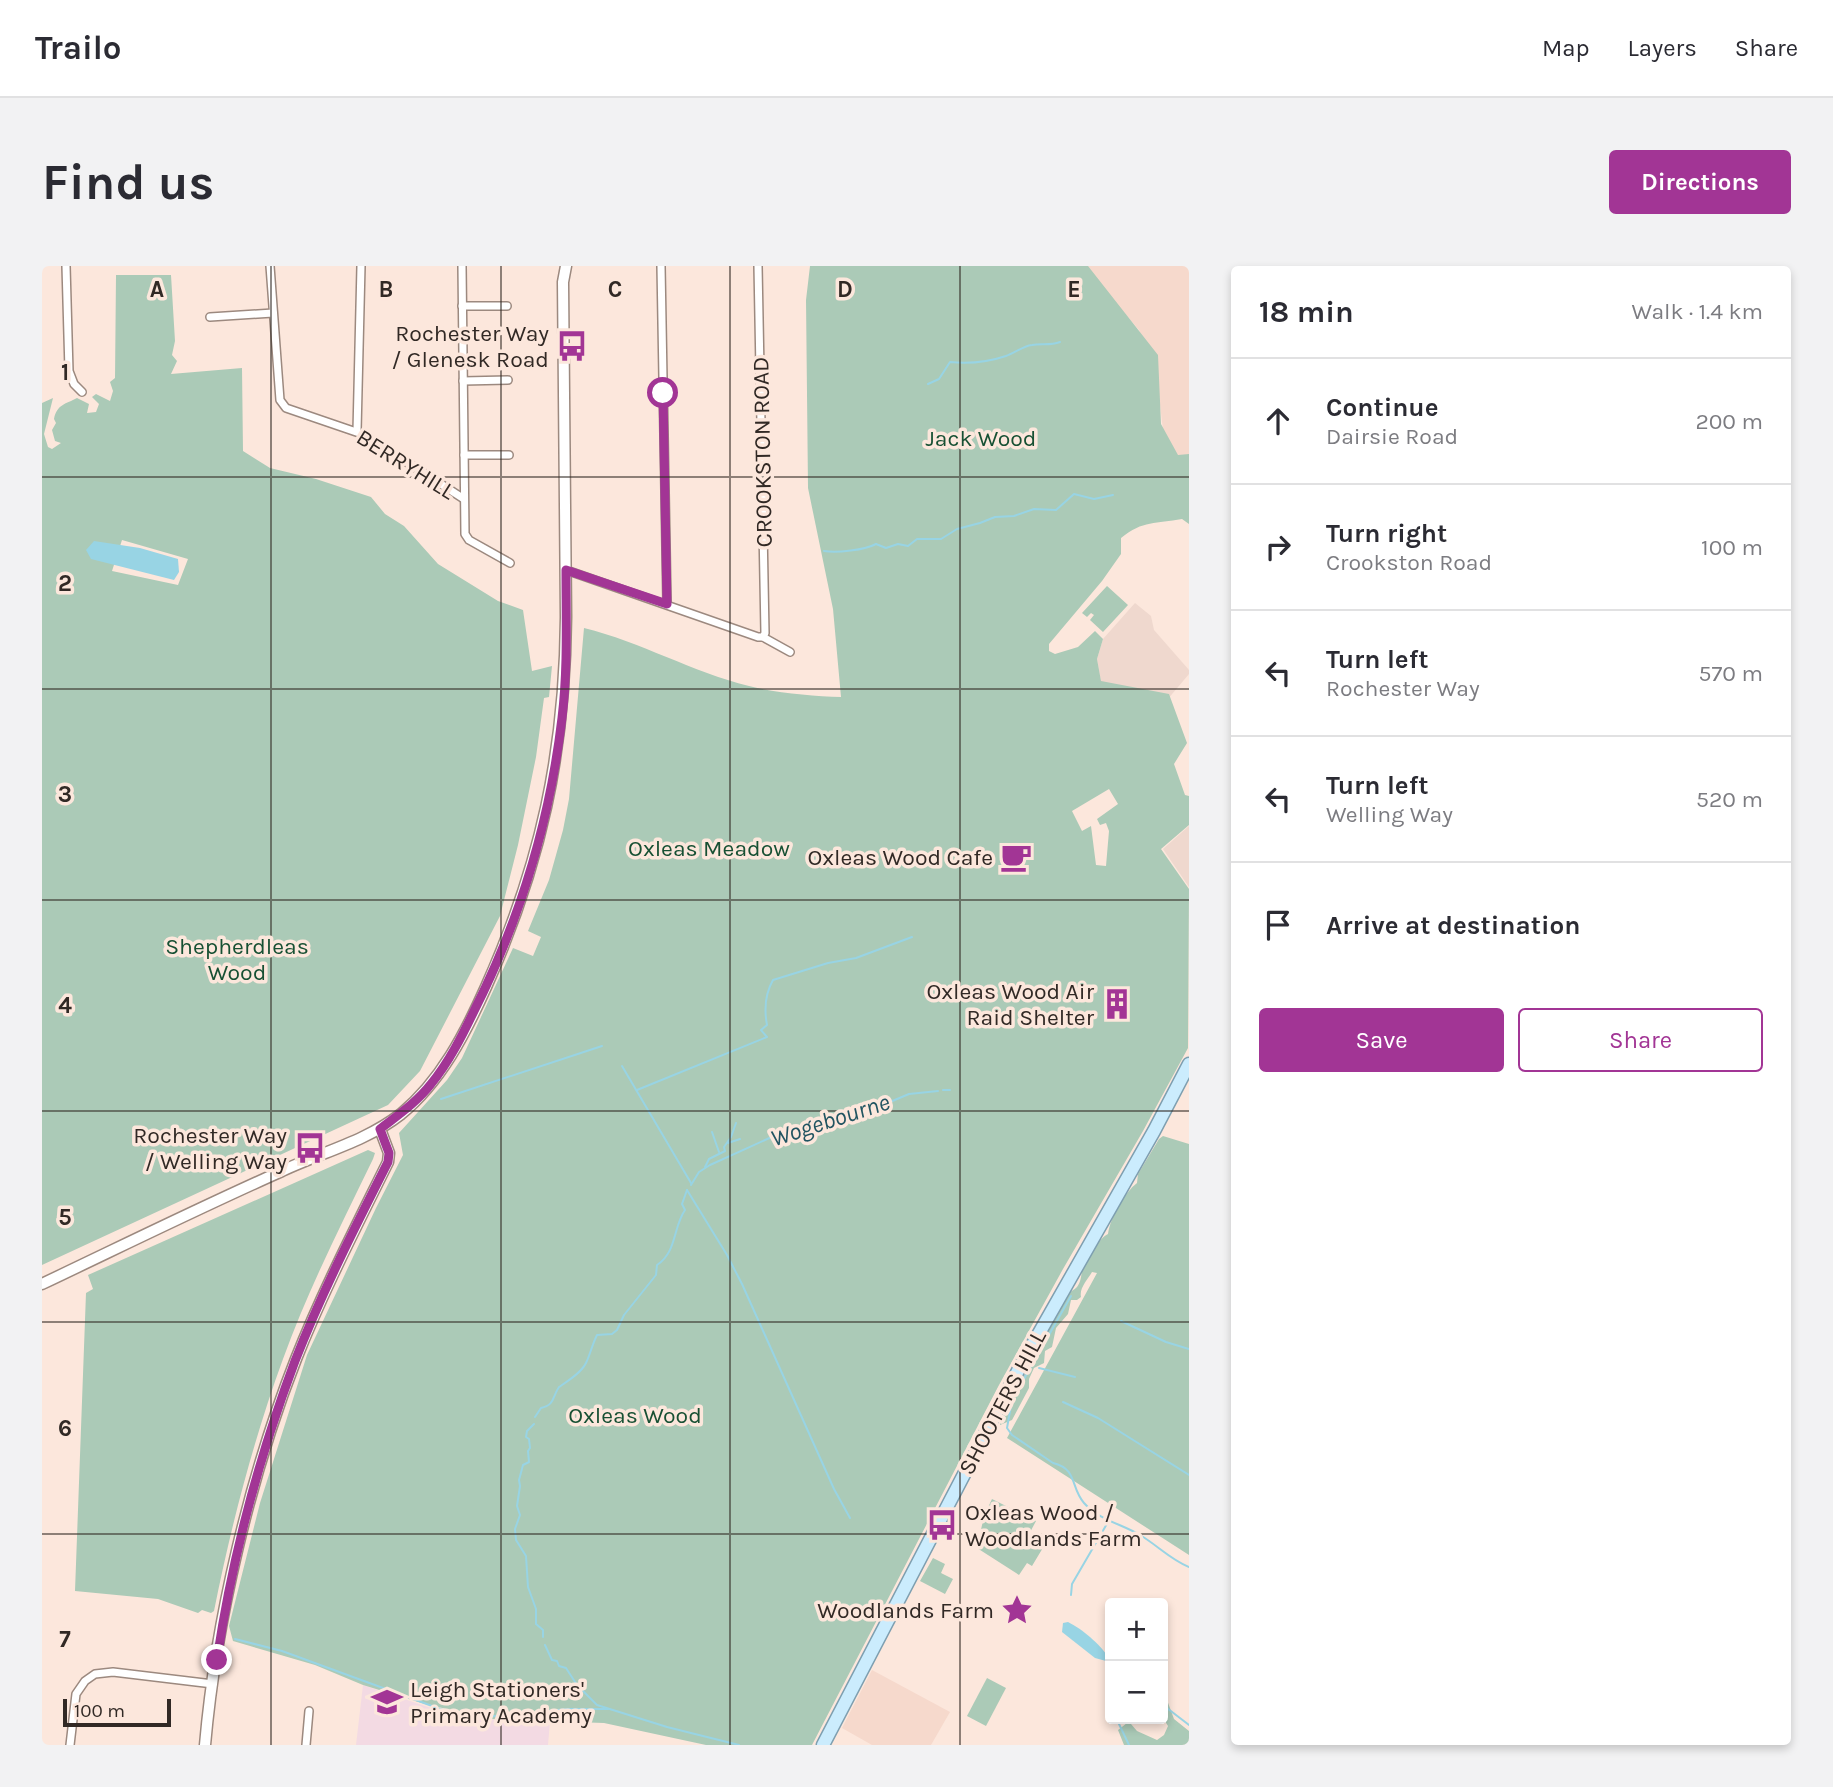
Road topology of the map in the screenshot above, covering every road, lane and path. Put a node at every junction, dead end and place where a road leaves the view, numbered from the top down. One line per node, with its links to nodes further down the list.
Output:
1 (66, 266): 16 (street)
2 (270, 266): 12 (street, BERRYHILL)
3 (361, 266): 17 (street)
4 (461, 266): 10 (street)
5 (558, 266): 9 (street)
6 (566, 266): 9 (street)
7 (661, 266): 23 (street)
8 (758, 266): 24 (street, CROOKSTON ROAD)
9 (563, 282): 22 (street)
10 (462, 306): 11 (street); 15 (street)
11 (507, 306)
12 (273, 313): 13 (street); 17 (street, BERRYHILL)
13 (210, 317)
14 (508, 380): 15 (street)
15 (463, 381): 19 (street)
16 (82, 393)
17 (357, 431): 20 (street, BERRYHILL)
18 (509, 454): 19 (street)
19 (464, 455): 20 (street)
20 (464, 499): 21 (street)
21 (510, 563)
22 (566, 570): 23 (street); 27 (street)
23 (667, 604): 24 (street)
24 (763, 637): 25 (street)
25 (790, 652)
26 (1189, 1064): 34 (main road, SHOOTERS HILL)
27 (380, 1129): 28 (street); 29 (street)
28 (42, 1284)
29 (213, 1684): 31 (street); 32 (street)
30 (309, 1711): 33 (street)
31 (70, 1745)
32 (205, 1745)
33 (306, 1745)
34 (823, 1745)

